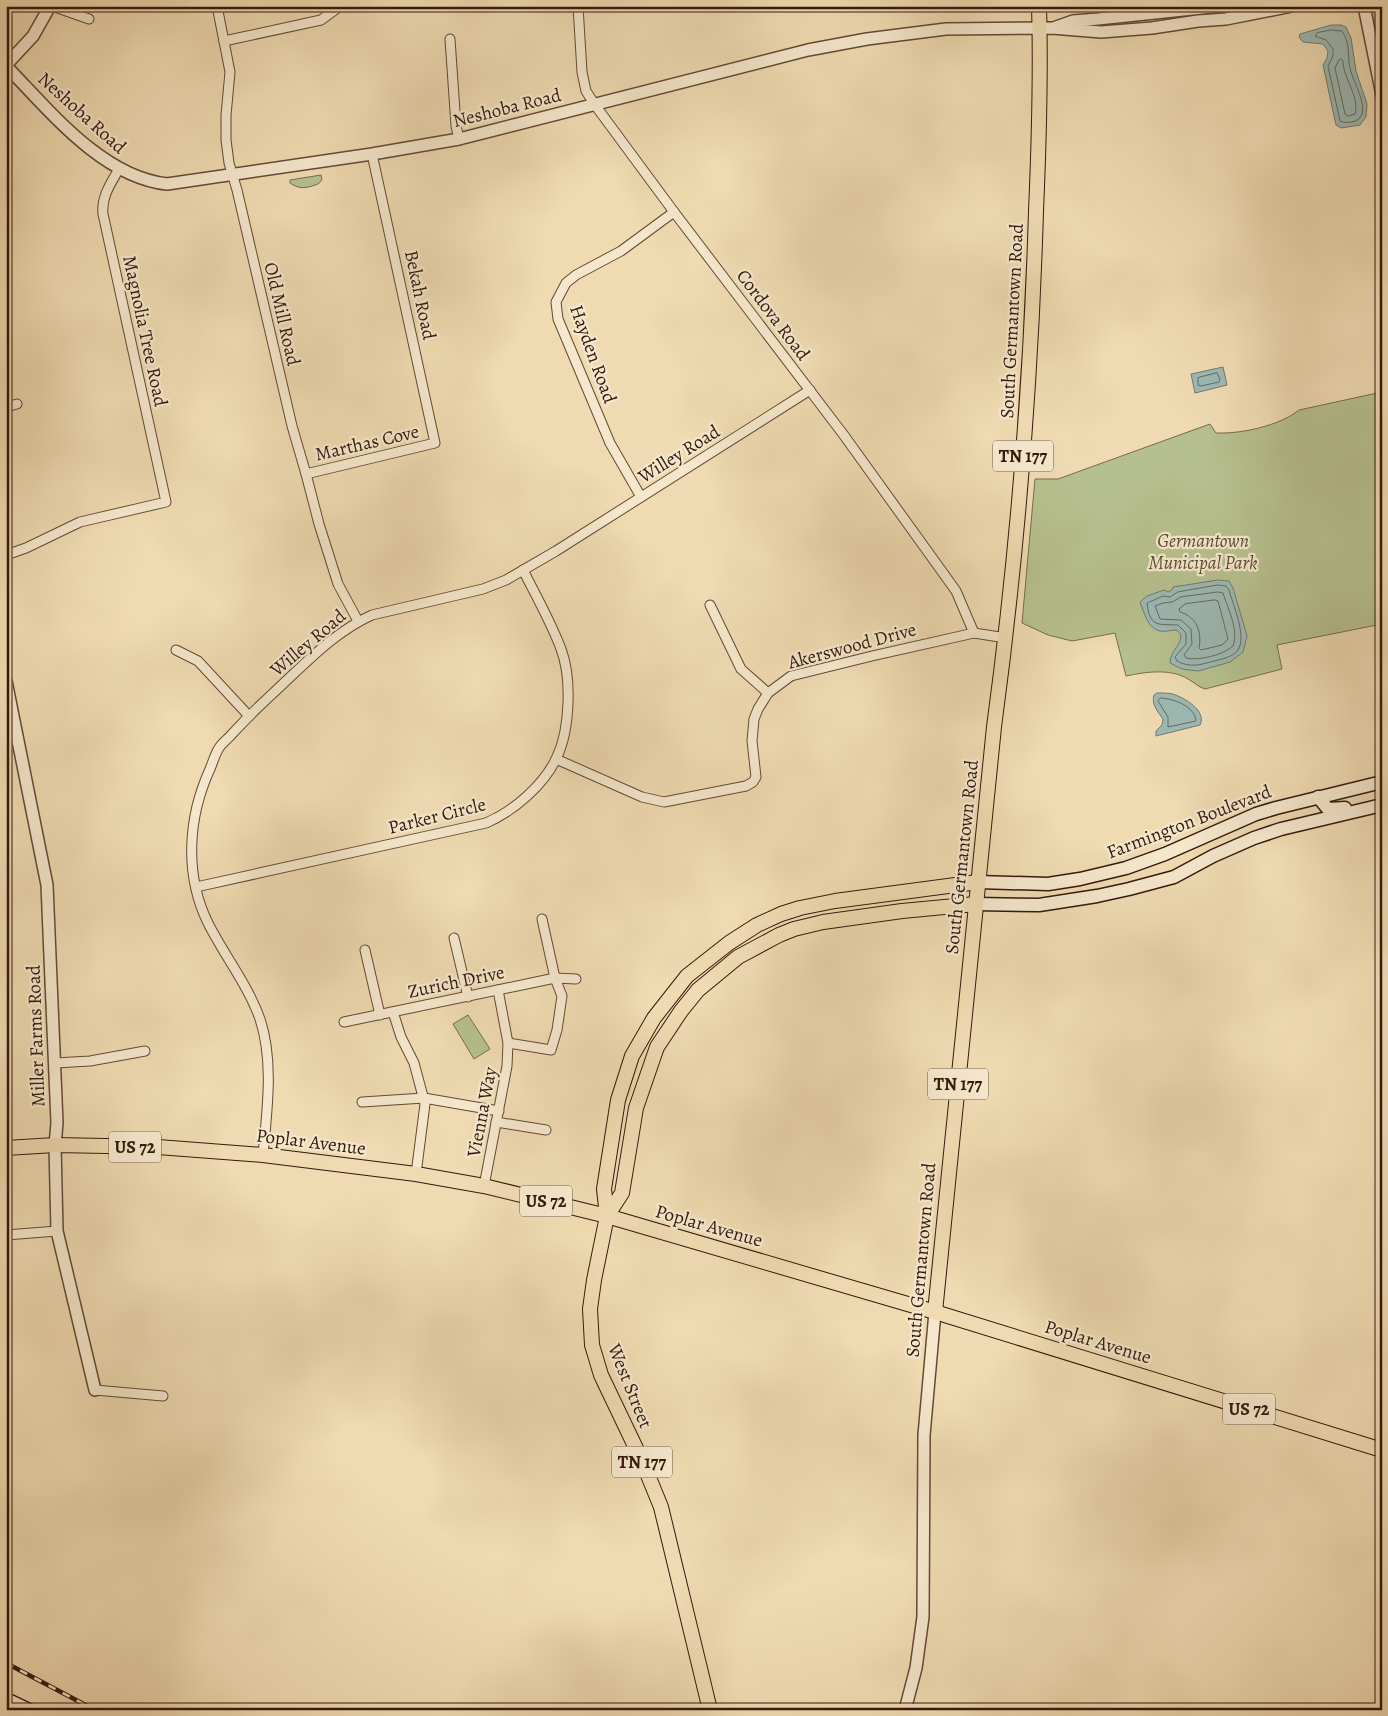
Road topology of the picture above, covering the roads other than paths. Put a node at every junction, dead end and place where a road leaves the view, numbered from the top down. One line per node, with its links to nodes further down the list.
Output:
1 (51, 6): 10 (street); 14 (street)
2 (217, 6): 13 (street, Old Mill Road)
3 (336, 6): 13 (street)
4 (578, 6): 16 (street, Cordova Road)
5 (1039, 6): 11 (main road, South Germantown Road / TN 177)
6 (1221, 6): 9 (street, Neshoba Road)
7 (1292, 6): 9 (street, Neshoba Road)
8 (1364, 6): 15 (street)
9 (1198, 12): 11 (street, Neshoba Road)
10 (89, 19)
11 (1046, 28): 16 (street, Neshoba Road); 33 (main road, South Germantown Road / TN 177)
12 (450, 39): 17 (street)
13 (224, 41): 20 (street, Old Mill Road)
14 (6, 66): 19 (street, Neshoba Road)
15 (1382, 95)
16 (595, 105): 17 (street, Neshoba Road); 21 (street, Cordova Road)
17 (459, 139): 18 (street, Neshoba Road)
18 (372, 154): 20 (street, Neshoba Road); 25 (street, Bekah Road)
19 (119, 169): 20 (street, Neshoba Road); 28 (street, Magnolia Tree Road)
20 (233, 175): 26 (street, Old Mill Road)
21 (674, 212): 22 (street, Cordova Road); 27 (street, Hayden Road)
22 (810, 390): 27 (street, Willey Road); 32 (street, Cordova Road)
23 (17, 404): 24 (street)
24 (6, 407)
25 (435, 443): 26 (street, Marthas Cove)
26 (306, 474): 31 (street, Old Mill Road)
27 (641, 497): 29 (street, Willey Road)
28 (6, 555)
29 (523, 570): 31 (street, Willey Road); 38 (street, Parker Circle)
30 (710, 605): 36 (street)
31 (358, 621): 37 (street, Willey Road)
32 (974, 633): 33 (street, Akerswood Drive); 36 (street, Akerswood Drive)
33 (1006, 638): 43 (main road, South Germantown Road / TN 177)
34 (176, 650): 37 (street)
35 (6, 681): 58 (street, Miller Farms Road)
36 (768, 693): 38 (street, Akerswood Drive)
37 (249, 716): 44 (street, Willey Road)
38 (556, 759): 44 (street, Parker Circle)
39 (1382, 782): 40 (main road, Farmington Boulevard)
40 (1318, 798): 41 (main road); 42 (main road, Farmington Boulevard)
41 (1379, 806): 42 (main road, Farmington Boulevard)
42 (1279, 818): 43 (main road, Farmington Boulevard); 45 (main road, Farmington Boulevard)
43 (978, 882): 45 (main road, South Germantown Road / TN 177); 69 (main road)
44 (196, 887): 66 (street, Willey Road)
45 (976, 904): 69 (main road); 72 (main road, South Germantown Road / TN 177)
46 (542, 919): 49 (street, Vienna Way)
47 (454, 938): 52 (street)
48 (366, 950): 54 (street)
49 (555, 978): 50 (street, Zurich Drive); 51 (street, Zurich Drive); 56 (street, Vienna Way)
50 (576, 979)
51 (498, 990): 52 (street, Zurich Drive); 56 (street, Vienna Way)
52 (468, 997): 53 (street, Zurich Drive)
53 (393, 1012): 54 (street, Zurich Drive); 59 (street)
54 (380, 1015): 55 (street, Zurich Drive)
55 (344, 1022)
56 (508, 1043): 61 (street, Vienna Way)
57 (144, 1051): 58 (street)
58 (55, 1063): 64 (street, Miller Farms Road)
59 (424, 1098): 60 (street); 61 (street); 67 (street)
60 (362, 1102)
61 (499, 1111): 62 (street, Vienna Way)
62 (496, 1122): 63 (street); 68 (street, Vienna Way)
63 (546, 1130)
64 (55, 1145): 65 (main road, Poplar Avenue / US 72); 66 (main road, Poplar Avenue / US 72); 70 (street, Miller Farms Road)
65 (6, 1148)
66 (263, 1155): 67 (main road, Poplar Avenue / US 72)
67 (416, 1174): 68 (main road, Poplar Avenue / US 72)
68 (484, 1186): 69 (main road, Poplar Avenue / US 72)
69 (607, 1216): 72 (main road, Poplar Avenue / US 72); 78 (main road, West Street / TN 177)
70 (58, 1232): 71 (street); 73 (street, Miller Farms Road)
71 (6, 1234)
72 (935, 1312): 75 (main road, Poplar Avenue / US 72); 79 (street, South Germantown Road)
73 (95, 1390): 74 (street)
74 (163, 1396)
75 (1382, 1450)
76 (6, 1699): 77 (main road)
77 (29, 1710)
78 (710, 1710)
79 (905, 1710)

